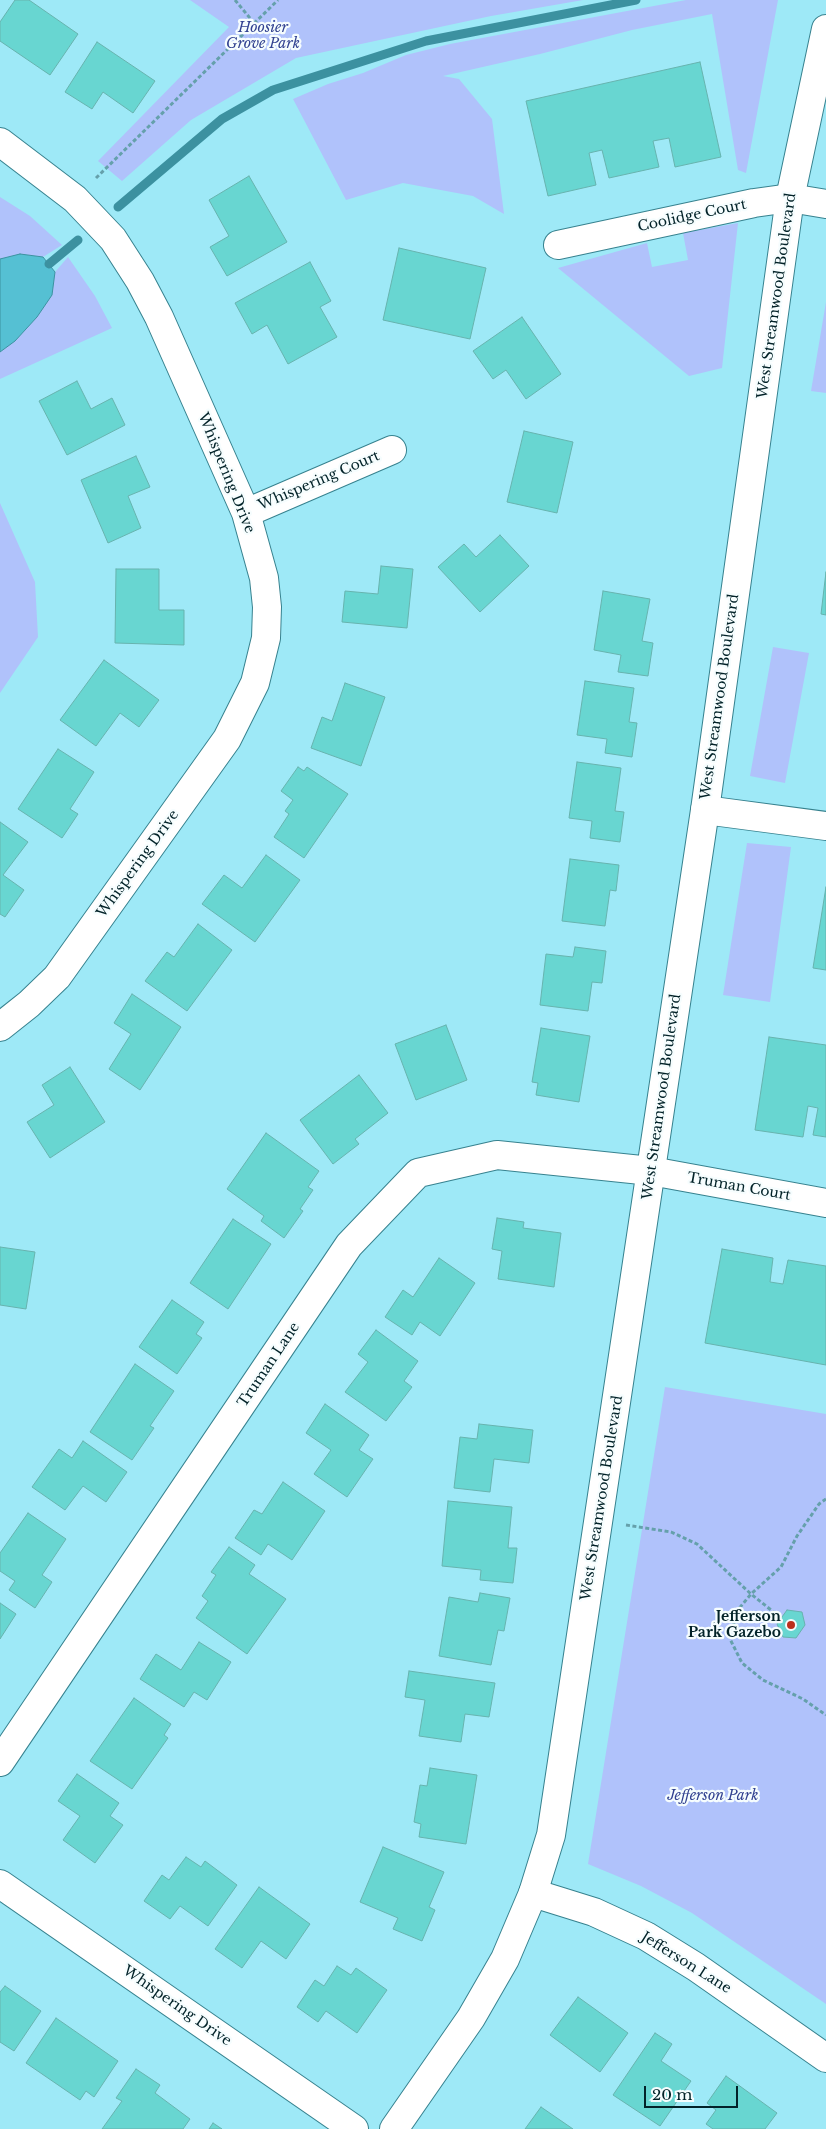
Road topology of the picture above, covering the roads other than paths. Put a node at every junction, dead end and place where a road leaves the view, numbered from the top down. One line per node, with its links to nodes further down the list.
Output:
1 (826, 29): 3 (street, West Streamwood Boulevard)
2 (0, 142): 7 (street, Whispering Drive)
3 (790, 198): 4 (street, Coolidge Court); 5 (street, Coolidge Court); 8 (street, West Streamwood Boulevard)
4 (826, 204)
5 (558, 245)
6 (392, 450): 7 (street, Whispering Court)
7 (246, 513): 10 (street, Whispering Drive)
8 (705, 810): 9 (street); 11 (street, West Streamwood Boulevard)
9 (826, 826)
10 (0, 1027)
11 (651, 1171): 12 (street, Truman Court); 13 (street, Truman Lane); 15 (street, West Streamwood Boulevard)
12 (826, 1203)
13 (0, 1762)
14 (0, 1884): 17 (street, Whispering Drive)
15 (533, 1893): 16 (street, Jefferson Lane); 18 (street, West Streamwood Boulevard)
16 (826, 2058)
17 (354, 2129)
18 (394, 2129)

